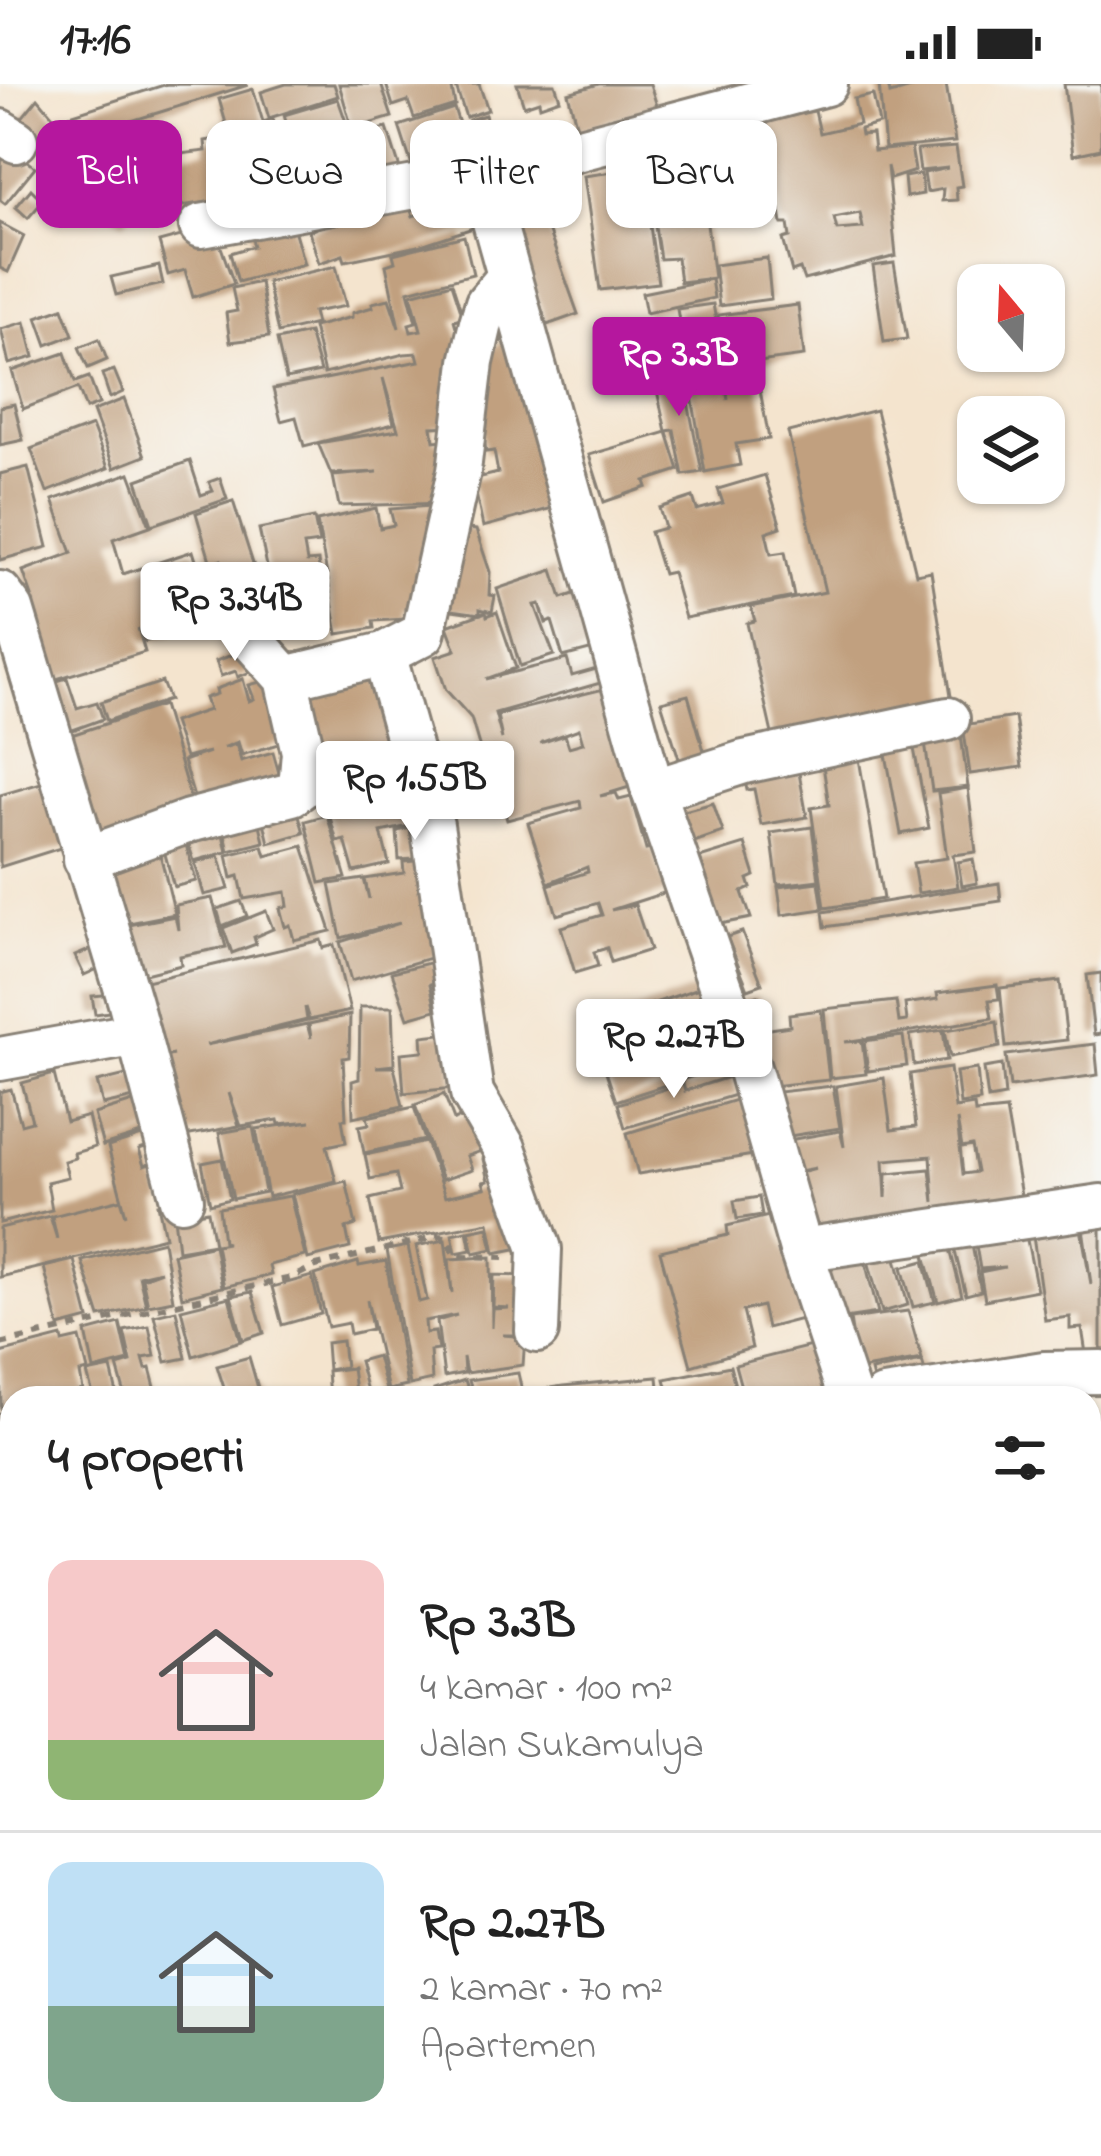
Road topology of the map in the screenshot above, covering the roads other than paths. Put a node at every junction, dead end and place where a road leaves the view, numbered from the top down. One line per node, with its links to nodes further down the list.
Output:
1 (826, 84): 2 (street)
2 (582, 148)
3 (410, 188): 4 (street)
4 (201, 226)
5 (496, 228): 6 (street)
6 (509, 277): 9 (street); 12 (street)
7 (0, 593): 13 (street)
8 (240, 627): 10 (street)
9 (384, 653): 10 (street); 19 (street)
10 (286, 678): 13 (street)
11 (948, 718): 12 (street)
12 (653, 791): 18 (street)
13 (85, 859): 14 (street)
14 (138, 1034): 15 (street); 16 (street)
15 (0, 1059)
16 (182, 1198)
17 (1101, 1206): 18 (street)
18 (801, 1250): 21 (street)
19 (537, 1331)
20 (1101, 1372): 22 (street)
21 (846, 1386)
22 (961, 1386)

